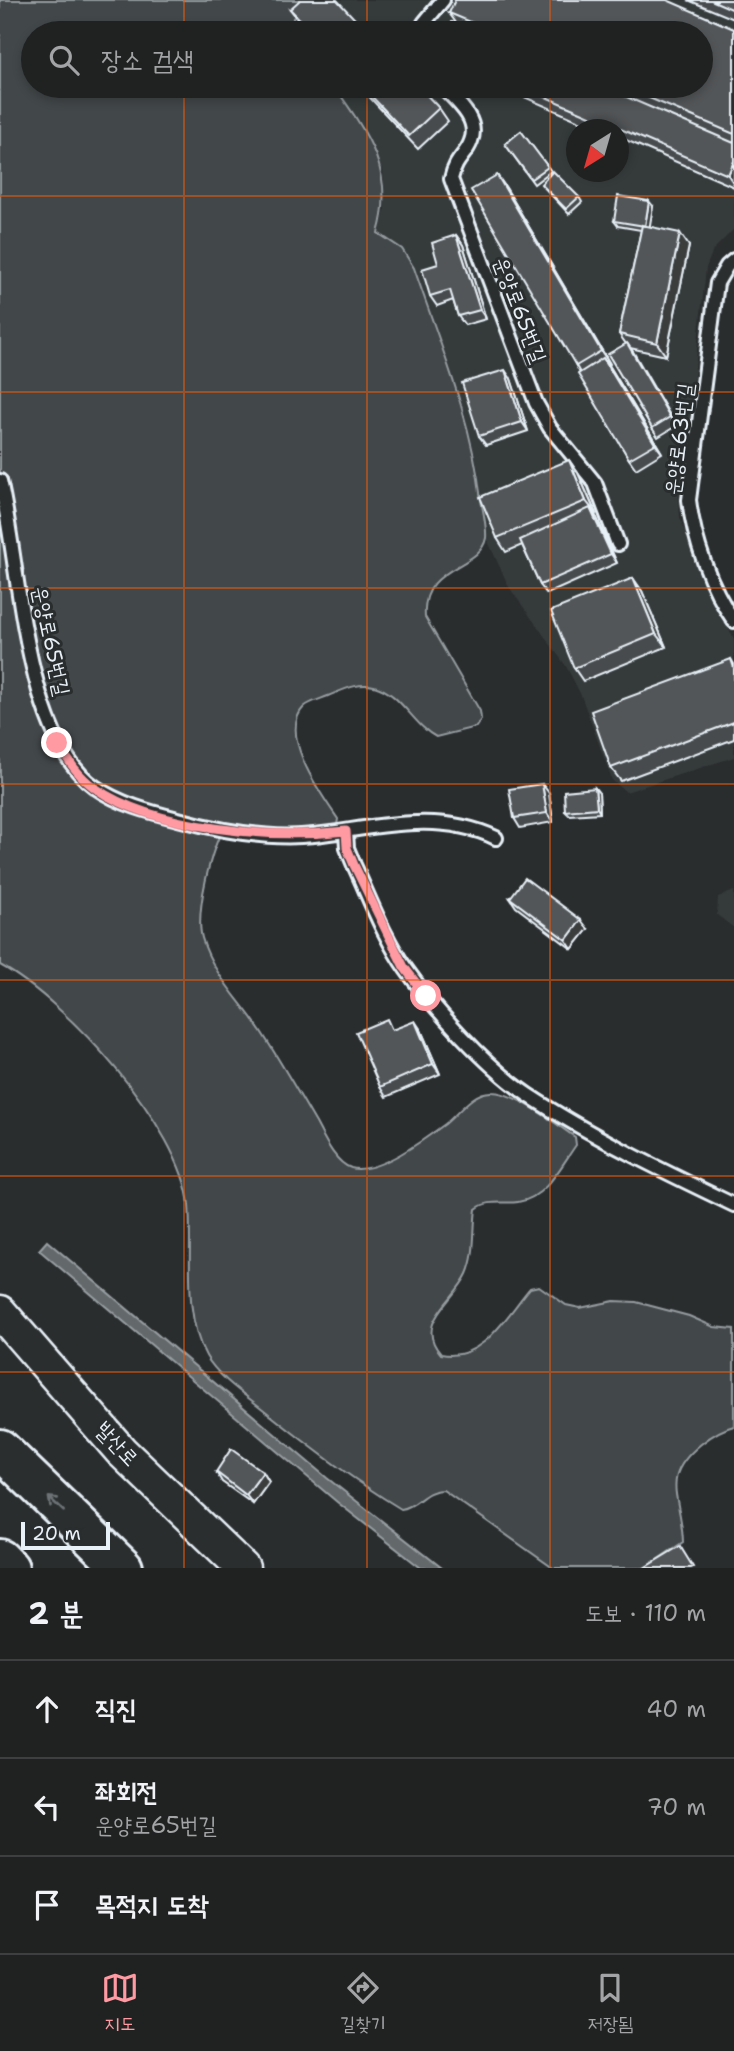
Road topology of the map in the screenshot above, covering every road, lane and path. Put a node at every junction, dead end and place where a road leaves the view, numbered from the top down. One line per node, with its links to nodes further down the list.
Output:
1 (443, 0): 2 (lane)
2 (426, 21)
3 (453, 98): 6 (lane, 운양로65번길)
4 (734, 260): 7 (lane, 운양로63번길)
5 (0, 481): 8 (lane, 운양로65번길)
6 (618, 544)
7 (734, 621)
8 (346, 831): 9 (lane, 운양로65번길); 10 (lane)
9 (496, 838)
10 (734, 1205)
11 (0, 1312): 16 (street, 발산로)
12 (0, 1449): 15 (highway, one-way to 12)
13 (0, 1559): 14 (highway)
14 (9, 1568)
15 (123, 1568)
16 (243, 1568)

